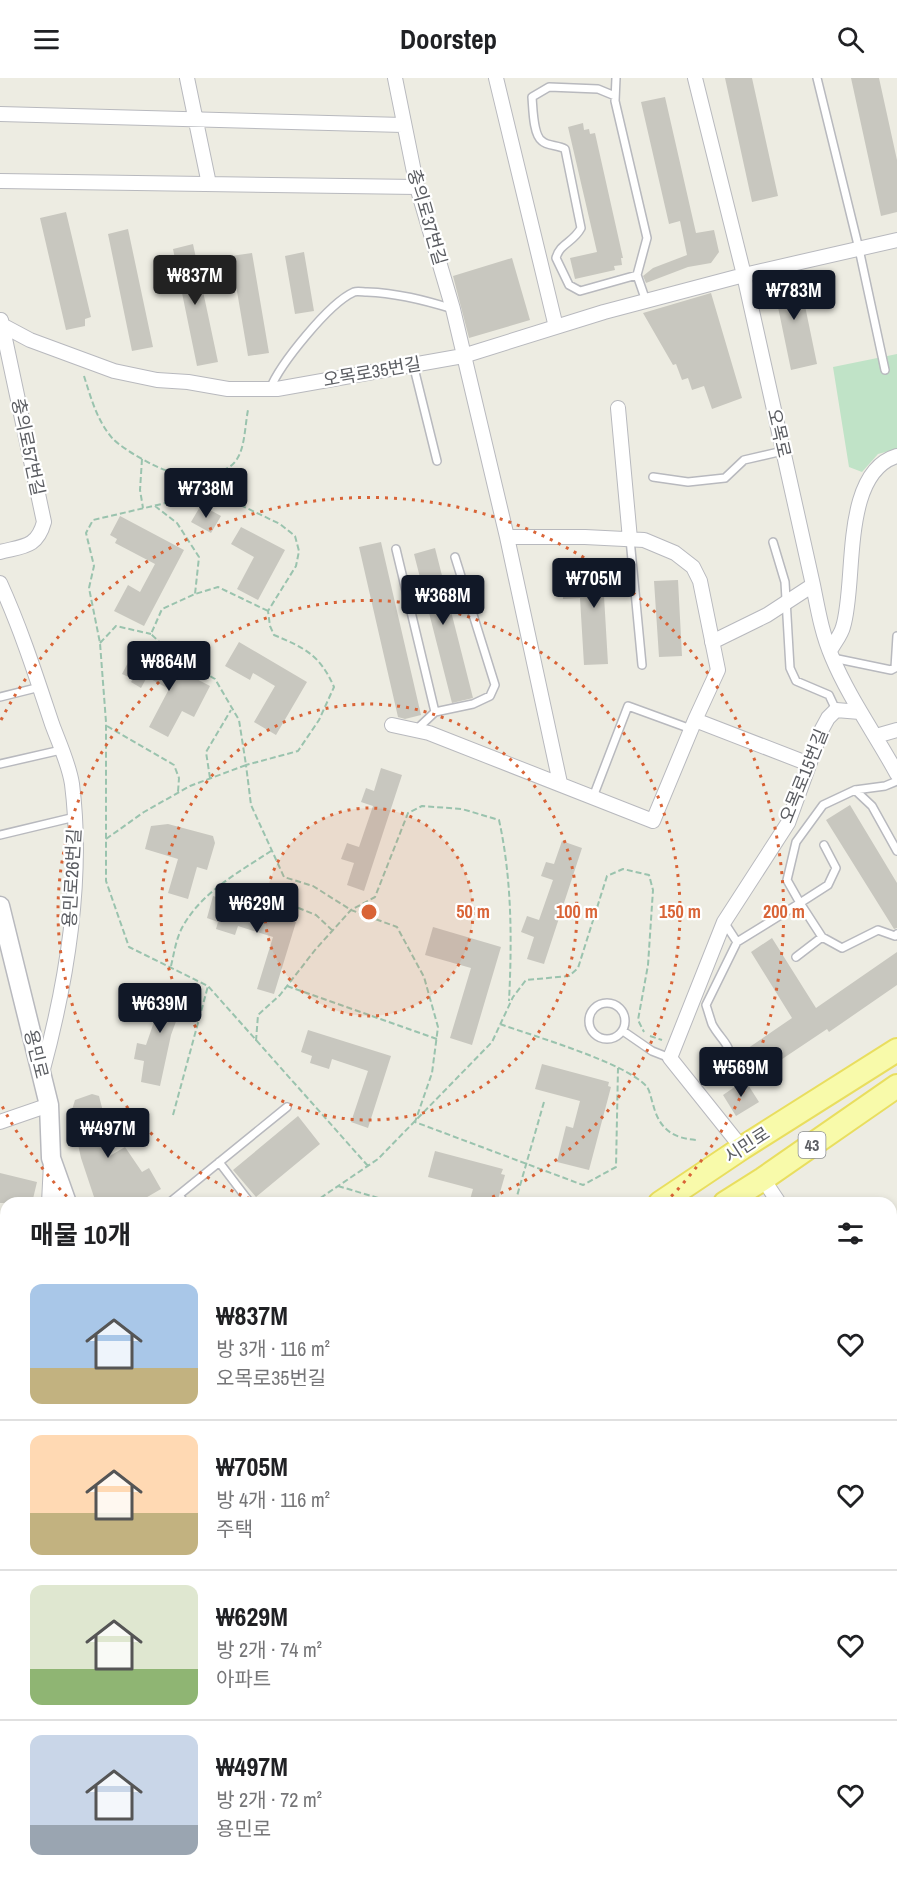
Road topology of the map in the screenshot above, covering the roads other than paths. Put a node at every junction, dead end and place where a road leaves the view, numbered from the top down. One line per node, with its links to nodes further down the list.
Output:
1 (187, 78): 9 (street)
2 (395, 78): 10 (street, 충의로37번길)
3 (496, 78): 21 (street)
4 (616, 78): 7 (lane)
5 (696, 78): 17 (street, 오목로)
6 (817, 78): 15 (lane)
7 (615, 96): 16 (lane); 16 (lane)
8 (0, 114): 9 (street)
9 (194, 118): 10 (street); 12 (street)
10 (403, 125): 13 (street, 충의로37번길)
11 (0, 181): 12 (street)
12 (209, 184): 13 (street)
13 (417, 187): 19 (street, 충의로37번길)
14 (897, 240): 15 (street, 오목로35번길)
15 (859, 249): 17 (street, 오목로35번길); 24 (lane)
16 (637, 275): 18 (lane)
17 (744, 275): 18 (street, 오목로35번길); 27 (street, 오목로)
18 (646, 301): 21 (street, 오목로35번길)
19 (453, 309): 22 (street, 충의로37번길); 25 (lane)
20 (1, 321): 25 (street, 오목로35번길); 35 (street, 충의로57번길)
21 (556, 327): 22 (street, 오목로35번길)
22 (463, 356): 23 (street, 오목로35번길); 31 (street, 충의로37번길)
23 (414, 364): 25 (street, 오목로35번길); 29 (lane)
24 (885, 370)
25 (270, 389)
26 (618, 408): 32 (street)
27 (783, 451): 30 (lane); 38 (street, 오목로)
28 (897, 456): 42 (street)
29 (437, 461)
30 (653, 477)
31 (507, 537): 32 (street); 59 (street, 충의로37번길)
32 (630, 539): 41 (street); 43 (lane)
33 (773, 542): 39 (lane)
34 (396, 549): 47 (lane)
35 (0, 552)
36 (455, 557): 47 (lane)
37 (0, 583): 44 (street, 용민로26번길)
38 (813, 585): 39 (street); 42 (street, 오목로)
39 (788, 602): 41 (street); 46 (lane)
40 (897, 636): 42 (lane)
41 (712, 642): 49 (street)
42 (831, 655): 48 (street, 오목로)
43 (642, 665)
44 (40, 687): 45 (lane); 54 (street, 용민로26번길)
45 (0, 697)
46 (836, 710): 48 (street, 오목로15번길); 56 (street, 오목로15번길)
47 (435, 711): 51 (lane)
48 (860, 712): 53 (street, 오목로)
49 (693, 724): 56 (street); 61 (lane); 61 (street)
50 (392, 725): 51 (street)
51 (416, 730): 59 (street)
52 (897, 730): 53 (street)
53 (876, 736): 57 (street, 오목로)
54 (61, 750): 55 (lane); 62 (street, 용민로26번길)
55 (0, 764)
56 (809, 764): 68 (street, 오목로15번길)
57 (897, 774)
58 (897, 781): 60 (lane)
59 (560, 783): 61 (street)
60 (855, 790): 65 (lane); 66 (lane)
61 (593, 797)
62 (75, 817): 63 (lane); 77 (street, 용민로26번길)
63 (0, 835)
64 (824, 845): 66 (lane)
65 (897, 851)
66 (800, 903): 70 (lane); 71 (lane)
67 (1, 916): 77 (street, 용민로)
68 (724, 921): 71 (lane); 75 (street, 오목로15번길)
69 (897, 934): 70 (lane)
70 (822, 938): 72 (lane)
71 (738, 942): 76 (lane)
72 (796, 957)
73 (623, 1031): 73 (lane); 75 (lane)
74 (897, 1050): 82 (main road, 시민로 / 43)
75 (670, 1058): 82 (street)
76 (724, 1070)
77 (42, 1075): 79 (street, 용민로)
78 (897, 1086): 85 (main road, 시민로 / 43)
79 (49, 1105): 81 (street); 83 (street, 용민로)
80 (287, 1107): 84 (lane)
81 (0, 1122)
82 (742, 1148): 91 (main road, 시민로 / 43)
83 (51, 1158): 87 (street); 88 (street, 용민로)
84 (219, 1162): 86 (lane); 90 (lane)
85 (763, 1179): 92 (main road, 시민로 / 43); 93 (street)
86 (179, 1195): 89 (lane)
87 (49, 1197)
88 (65, 1197)
89 (176, 1197)
90 (246, 1197)
91 (669, 1197)
92 (734, 1197)
93 (774, 1197)

